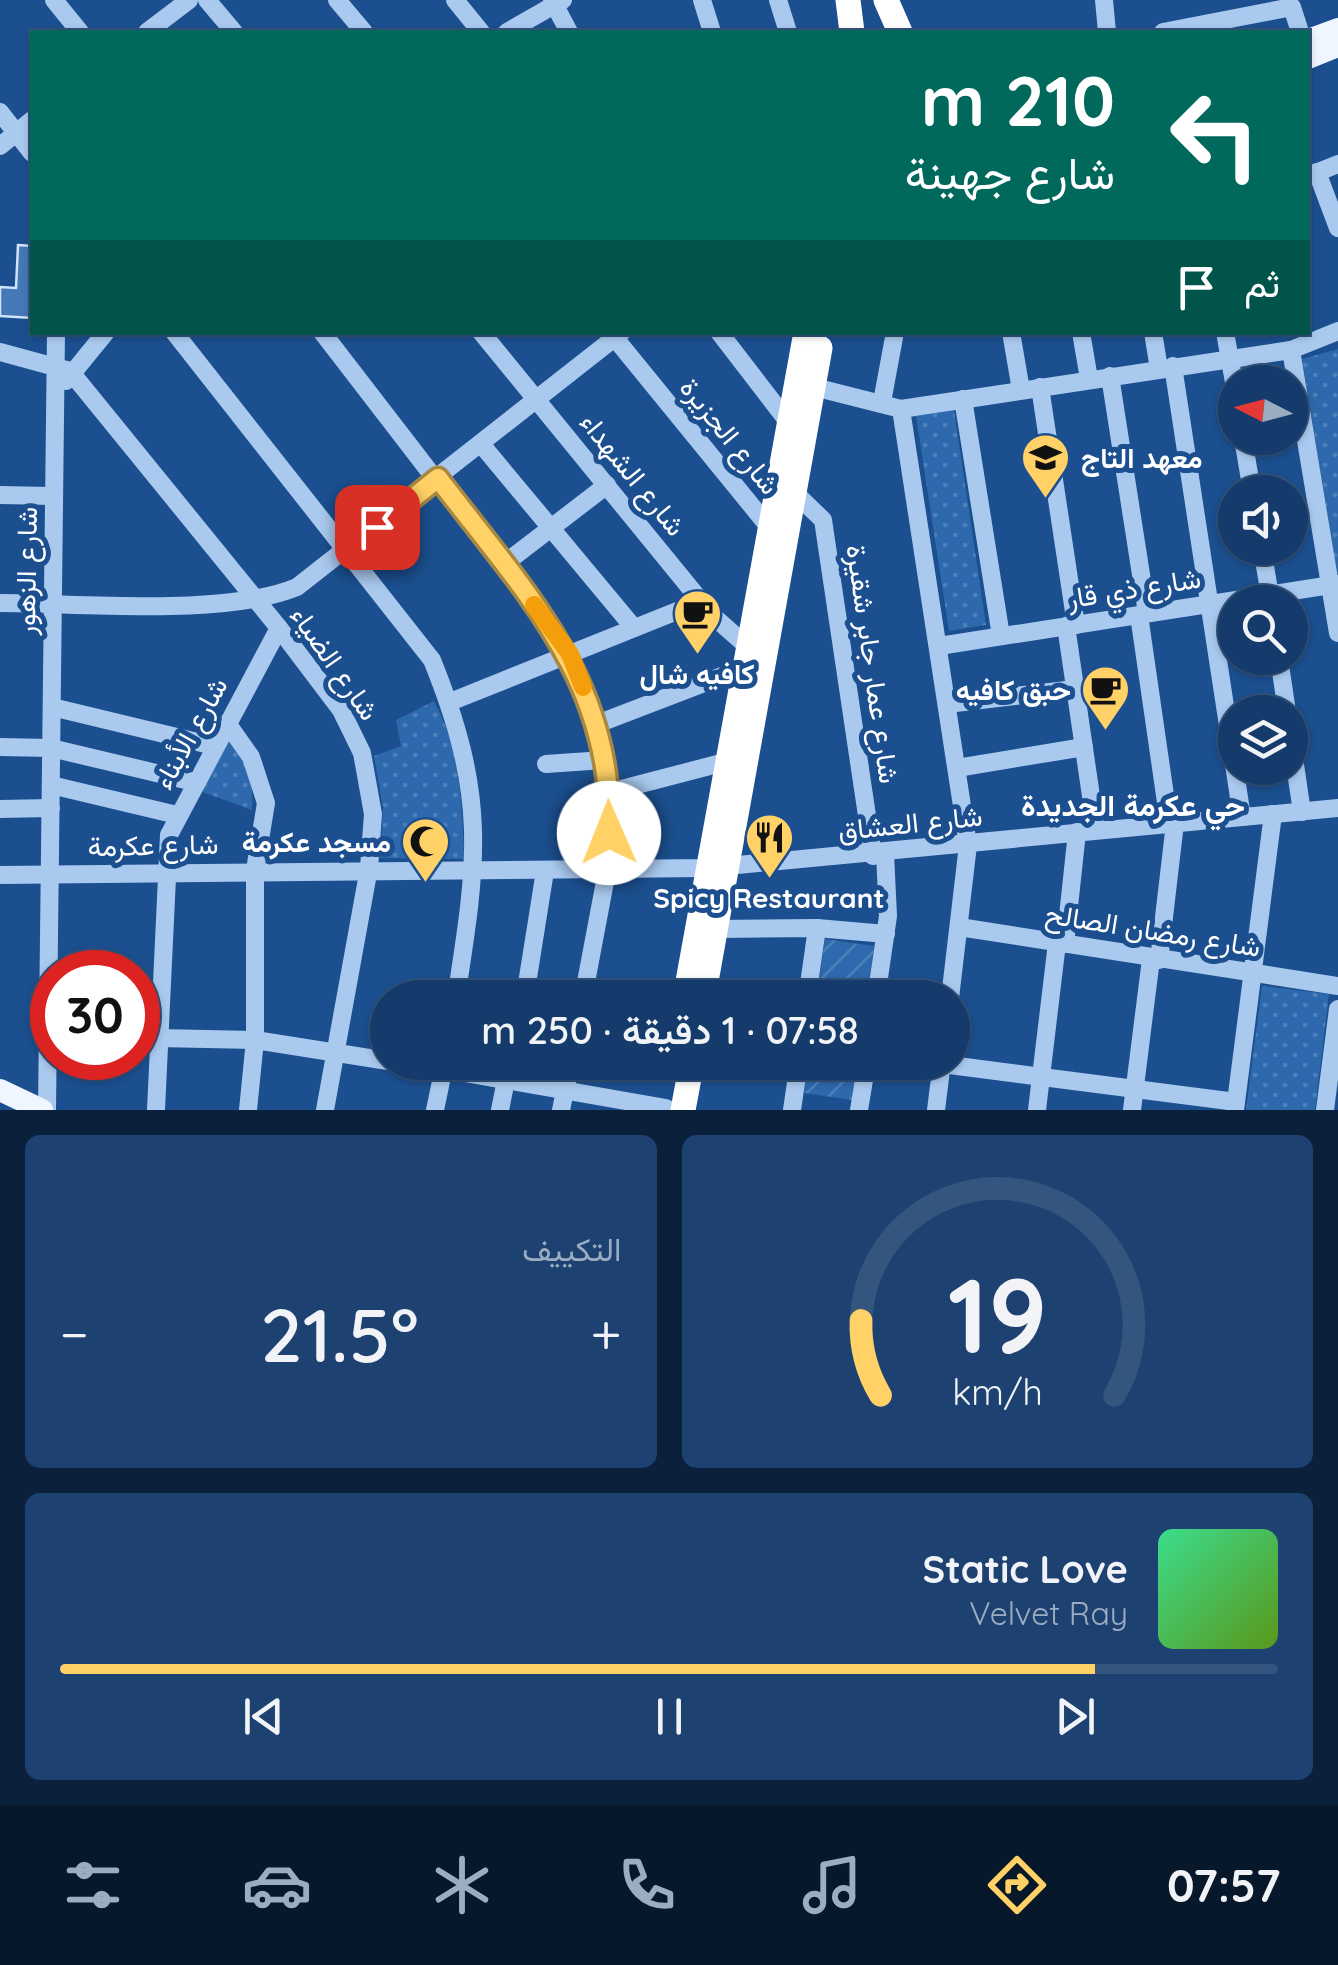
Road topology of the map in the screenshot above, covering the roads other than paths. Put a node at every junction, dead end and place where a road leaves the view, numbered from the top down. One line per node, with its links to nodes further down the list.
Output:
1 (54, 0): 13 (street)
2 (189, 0): 14 (street)
3 (207, 0): 15 (street)
4 (337, 0): 16 (street)
5 (455, 0): 17 (street)
6 (702, 0): 20 (street)
7 (778, 0): 21 (street)
8 (848, 0): 22 (highway)
9 (886, 0): 23 (highway)
10 (1104, 0): 24 (street)
11 (556, 2): 18 (street); 19 (street)
12 (1338, 29): 27 (main road)
13 (78, 30)
14 (150, 30)
15 (232, 30)
16 (362, 30)
17 (479, 30)
18 (509, 30)
19 (568, 30)
20 (711, 30)
21 (787, 30)
22 (852, 30)
23 (899, 30)
24 (1106, 30)
25 (1173, 30): 26 (street)
26 (1299, 30)
27 (1310, 39)
28 (1338, 46): 29 (main road)
29 (1310, 57)
30 (0, 112): 32 (street)
31 (30, 122): 32 (street)
32 (16, 133): 33 (street); 34 (street)
33 (0, 146)
34 (30, 150)
35 (1338, 164): 36 (street)
36 (1312, 174): 37 (street)
37 (1338, 228)
38 (1338, 331): 54 (street)
39 (57, 335): 59 (street)
40 (103, 335): 59 (street)
41 (176, 335): 77 (street)
42 (324, 335): 70 (street)
43 (483, 335): 65 (street, شارع الشهداء)
44 (615, 335): 65 (street)
45 (617, 335): 76 (street, شارع الجزيرة)
46 (722, 335): 68 (street)
47 (805, 335): 68 (highway)
48 (822, 335): 62 (highway)
49 (894, 335): 66 (street)
50 (1012, 335): 63 (street)
51 (1082, 335): 61 (street)
52 (1154, 335): 58 (street)
53 (1226, 335): 56 (street)
54 (1300, 342): 56 (street); 79 (street)
55 (0, 352): 59 (street)
56 (1230, 357): 57 (street); 58 (street)
57 (1231, 365)
58 (1166, 367): 60 (street); 86 (street)
59 (63, 370): 74 (street, شارع الزهور); 81 (street, شارع الضياء)
60 (1110, 376): 61 (street); 87 (street)
61 (1089, 380): 63 (street)
62 (814, 387): 66 (street); 72 (highway)
63 (1030, 389): 64 (street); 88 (street)
64 (963, 399): 67 (street); 92 (street)
65 (537, 400): 69 (street); 71 (street, شارع الشهداء)
66 (882, 402): 67 (street)
67 (901, 409): 93 (street)
68 (789, 423): 76 (highway)
69 (481, 444): 70 (street); 75 (street)
70 (438, 478): 77 (street); 78 (street)
71 (607, 485): 75 (street); 82 (street, شارع الشهداء)
72 (795, 493): 125 (street, شارع عمار جابر شقيرة); 126 (highway)
73 (0, 495): 74 (street)
74 (54, 496): 85 (street, شارع الزهور)
75 (551, 528): 78 (street); 90 (street)
76 (769, 528): 95 (highway)
77 (347, 551): 81 (street); 97 (street)
78 (504, 564): 94 (street)
79 (1334, 584): 80 (street, شارع ذي قار); 91 (street)
80 (1308, 590)
81 (257, 600): 85 (street); 89 (street, شارع الضياء)
82 (702, 600): 90 (street); 95 (street, شارع الشهداء)
83 (1218, 602): 86 (street, شارع ذي قار)
84 (0, 603): 85 (street)
85 (53, 603): 99 (street, شارع الزهور)
86 (1212, 603): 87 (street, شارع ذي قار); 120 (street)
87 (1143, 614): 88 (street, شارع ذي قار); 121 (street)
88 (1071, 625): 92 (street, شارع ذي قار); 96 (street)
89 (278, 628): 100 (street, شارع الأبناء); 127 (street, شارع الضياء)
90 (634, 628): 94 (street)
91 (1338, 633)
92 (1001, 636): 93 (street, شارع ذي قار)
93 (939, 646): 98 (street)
94 (570, 654): 97 (street); 101 (street)
95 (745, 657): 101 (street); 107 (highway)
96 (1076, 689): 98 (street); 104 (street)
97 (450, 702): 131 (street)
98 (947, 704): 109 (street)
99 (52, 706): 102 (street); 105 (street, شارع الزهور)
100 (227, 723): 102 (street, شارع الأبناء); 128 (street)
101 (597, 724): 106 (street)
102 (214, 746): 110 (street, شارع الأبناء)
103 (0, 747): 105 (street)
104 (1084, 747): 109 (street); 122 (street)
105 (52, 748): 110 (street); 111 (street, شارع الزهور)
106 (604, 760): 108 (street); 113 (street)
107 (725, 762): 113 (street); 126 (highway)
108 (546, 764)
109 (957, 768): 124 (street)
110 (194, 782): 119 (street, شارع الأبناء)
111 (51, 785): 114 (street, شارع الزهور); 119 (street)
112 (1298, 785): 117 (street)
113 (610, 792): 129 (street)
114 (50, 808): 116 (street); 133 (street, شارع الزهور)
115 (1338, 808): 117 (street, شارع العشاق)
116 (0, 809)
117 (1302, 812): 118 (street, شارع العشاق)
118 (1273, 814): 120 (street, شارع العشاق); 141 (street)
119 (177, 815): 130 (street, شارع الأبناء)
120 (1242, 817): 121 (street, شارع العشاق)
121 (1172, 823): 122 (street, شارع العشاق); 140 (street)
122 (1096, 830): 123 (street, شارع العشاق)
123 (1077, 832): 124 (street, شارع العشاق); 139 (street)
124 (968, 846): 125 (street, شارع العشاق); 135 (street)
125 (879, 855): 126 (street, شارع العشاق); 138 (street, شارع عمار جابر شقيرة)
126 (716, 867): 129 (street, شارع عكرمة); 137 (highway); 146 (highway)
127 (370, 868): 128 (street, شارع عكرمة); 131 (street, شارع عكرمة); 156 (street, شارع الضياء)
128 (255, 870): 130 (street, شارع عكرمة); 155 (street)
129 (607, 871): 132 (street, شارع عكرمة); 145 (street)
130 (165, 872): 133 (street, شارع عكرمة); 142 (street, شارع الأبناء)
131 (476, 872): 132 (street, شارع عكرمة); 143 (street)
132 (545, 872): 144 (street)
133 (50, 874): 134 (street, شارع عكرمة); 174 (street, شارع الزهور)
134 (0, 875)
135 (959, 927): 139 (street, شارع رمضان الصالح); 150 (street)
136 (816, 928): 137 (street); 138 (street); 148 (street)
137 (715, 930): 147 (highway)
138 (886, 934): 149 (street, شارع عمار جابر شقيرة)
139 (1061, 944): 140 (street, شارع رمضان الصالح); 159 (street)
140 (1155, 959): 141 (street, شارع رمضان الصالح); 171 (street)
141 (1254, 974): 151 (street, شارع رمضان الصالح); 172 (street)
142 (160, 976)
143 (459, 980)
144 (528, 980)
145 (586, 980)
146 (689, 980)
147 (706, 980)
148 (809, 980)
149 (879, 980)
150 (952, 980)
151 (1338, 986)
152 (1338, 1009): 153 (street)
153 (1336, 1036): 186 (street)
154 (160, 1038): 155 (street)
155 (256, 1040): 156 (street); 176 (street)
156 (336, 1054): 157 (street); 177 (street, شارع الضياء)
157 (370, 1058)
158 (970, 1067): 159 (street)
159 (1041, 1078): 171 (street); 184 (street)
160 (156, 1080): 175 (street, شارع الأبناء)
161 (441, 1080): 178 (street)
162 (506, 1080): 169 (street); 179 (street)
163 (567, 1080): 169 (street)
164 (673, 1080): 173 (highway)
165 (684, 1080): 173 (highway)
166 (796, 1080): 181 (street)
167 (864, 1080): 182 (street)
168 (940, 1080): 183 (street)
169 (566, 1088): 173 (street); 180 (street)
170 (0, 1090): 174 (main road)
171 (1134, 1090): 172 (street); 185 (street)
172 (1236, 1106)
173 (672, 1109)
174 (45, 1110)
175 (156, 1110)
176 (248, 1110)
177 (325, 1110)
178 (434, 1110)
179 (500, 1110)
180 (561, 1110)
181 (792, 1110)
182 (860, 1110)
183 (936, 1110)
184 (1037, 1110)
185 (1132, 1110)
186 (1324, 1110)

